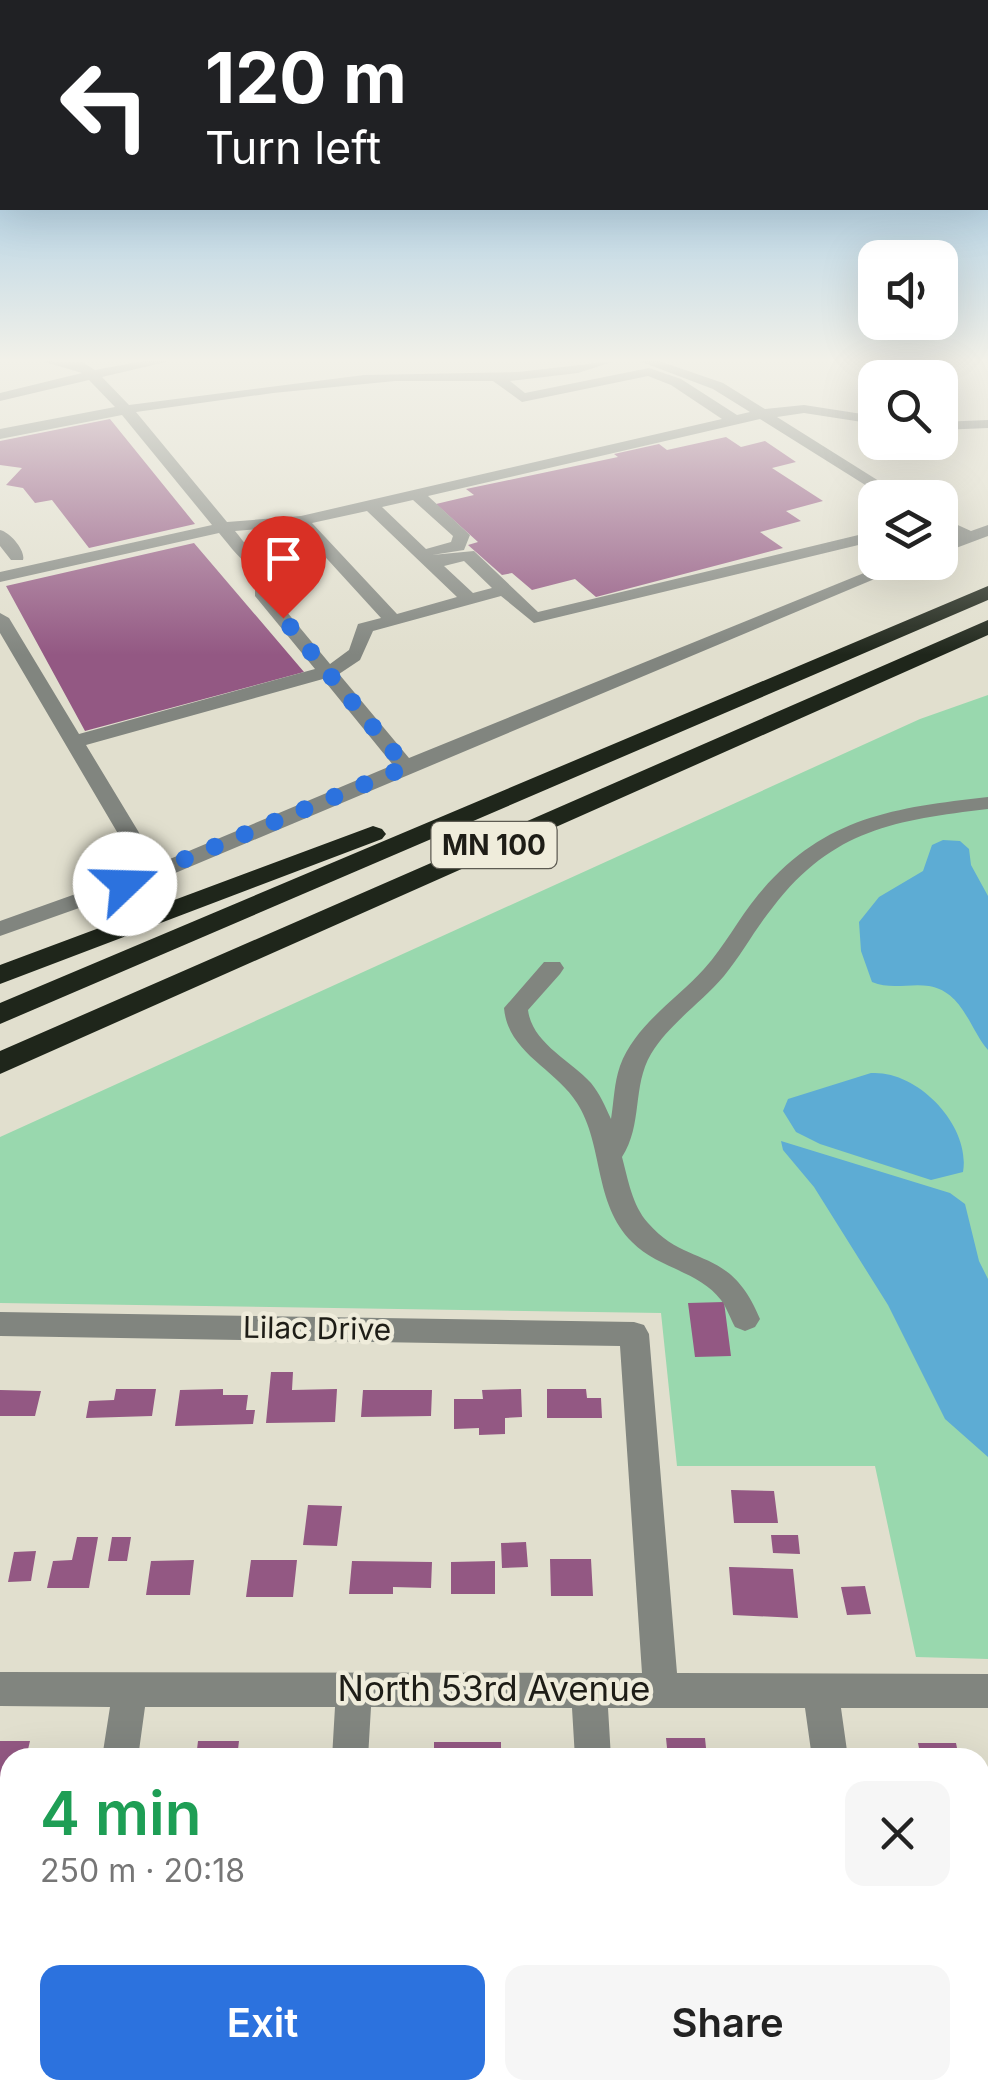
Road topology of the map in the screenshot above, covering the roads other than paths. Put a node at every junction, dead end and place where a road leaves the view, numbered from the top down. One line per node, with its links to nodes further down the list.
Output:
1 (166, 459): 8 (street)
2 (565, 459): 5 (street)
3 (834, 459): 4 (street)
4 (869, 480)
5 (416, 493): 6 (street); 16 (street)
6 (370, 504): 7 (street); 16 (street)
7 (301, 520): 8 (street); 25 (street)
8 (224, 527): 17 (street); 18 (street)
9 (988, 530): 12 (street)
10 (958, 531): 12 (street)
11 (0, 535): 15 (street)
12 (970, 537): 14 (street)
13 (858, 540): 20 (street)
14 (958, 542)
15 (17, 556)
16 (428, 558): 20 (street); 23 (street)
17 (297, 566)
18 (0, 577)
19 (863, 580): 30 (street)
20 (505, 590): 23 (street)
21 (260, 592): 27 (street)
22 (985, 594): 28 (highway, MN 100)
23 (468, 599): 25 (street)
24 (0, 618): 29 (street)
25 (392, 618): 27 (street)
26 (988, 627): 35 (highway, MN 100)
27 (327, 672): 29 (street); 30 (street)
28 (788, 679): 36 (highway); 37 (highway, MN 100)
29 (74, 742): 32 (street)
30 (406, 767): 32 (street)
31 (988, 803): 40 (street)
32 (153, 874): 33 (street)
33 (0, 929)
34 (552, 968): 40 (street)
35 (212, 970): 38 (highway, MN 100); 39 (highway)
36 (0, 975)
37 (0, 1014)
38 (0, 1063)
39 (0, 1080)
40 (606, 1157): 41 (street)
41 (745, 1319)
42 (0, 1324): 47 (street, Lilac Drive)
43 (0, 1689): 44 (street, North 53rd Avenue)
44 (130, 1689): 45 (street, North 53rd Avenue); 50 (street)
45 (354, 1689): 46 (street, North 53rd Avenue); 51 (street)
46 (589, 1689): 47 (street, North 53rd Avenue); 52 (street)
47 (661, 1689): 48 (street, North 53rd Avenue)
48 (820, 1690): 49 (street, North 53rd Avenue); 53 (street)
49 (988, 1690)
50 (121, 1748)
51 (351, 1748)
52 (592, 1748)
53 (829, 1748)

